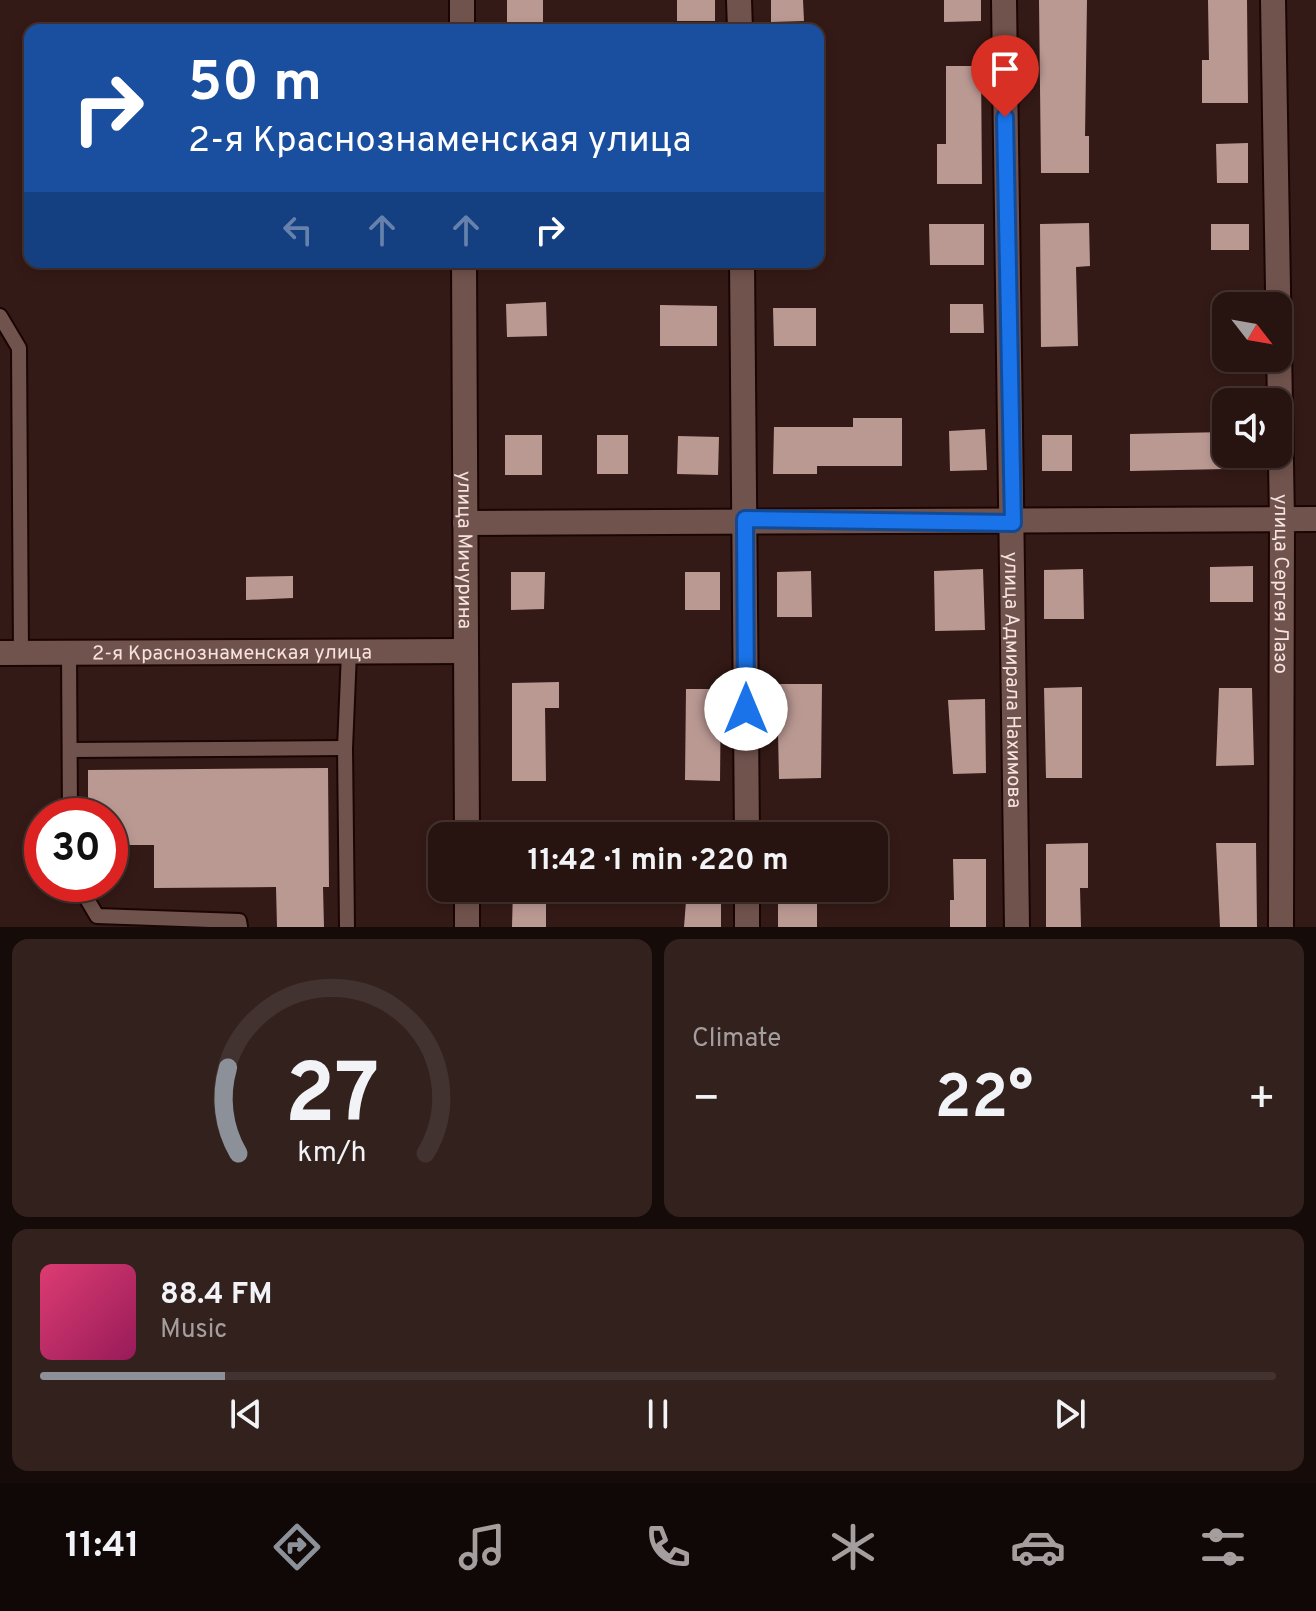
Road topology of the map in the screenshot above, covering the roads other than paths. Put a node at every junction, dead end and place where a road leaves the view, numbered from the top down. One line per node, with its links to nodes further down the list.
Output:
1 (462, 0): 5 (street)
2 (739, 0): 6 (street)
3 (1004, 0): 14 (street, улица Адмирала Нахимова)
4 (1273, 0): 12 (street, улица Сергея Лазо)
5 (462, 24)
6 (740, 24)
7 (464, 268): 13 (street, улица Мичурина)
8 (742, 268): 10 (street)
9 (0, 316): 18 (lane)
10 (745, 519): 13 (street); 14 (street); 23 (street)
11 (1316, 519): 12 (street)
12 (1282, 520): 14 (street); 32 (street, улица Сергея Лазо)
13 (465, 523): 15 (street, улица Мичурина)
14 (1013, 523): 31 (street, улица Адмирала Нахимова)
15 (466, 651): 17 (street, 2-я Краснознаменская улица); 22 (street, улица Мичурина)
16 (69, 652): 17 (street, 2-я Краснознаменская улица); 18 (street, 2-я Краснознаменская улица); 20 (lane)
17 (349, 652): 19 (lane)
18 (11, 653)
19 (345, 748): 20 (lane); 28 (lane)
20 (70, 750): 21 (lane)
21 (70, 798)
22 (467, 822)
23 (747, 822)
24 (89, 902): 27 (lane)
25 (467, 902): 29 (street)
26 (747, 902): 30 (street)
27 (240, 927)
28 (347, 927)
29 (467, 927)
30 (747, 927)
31 (1017, 927)
32 (1281, 927)

